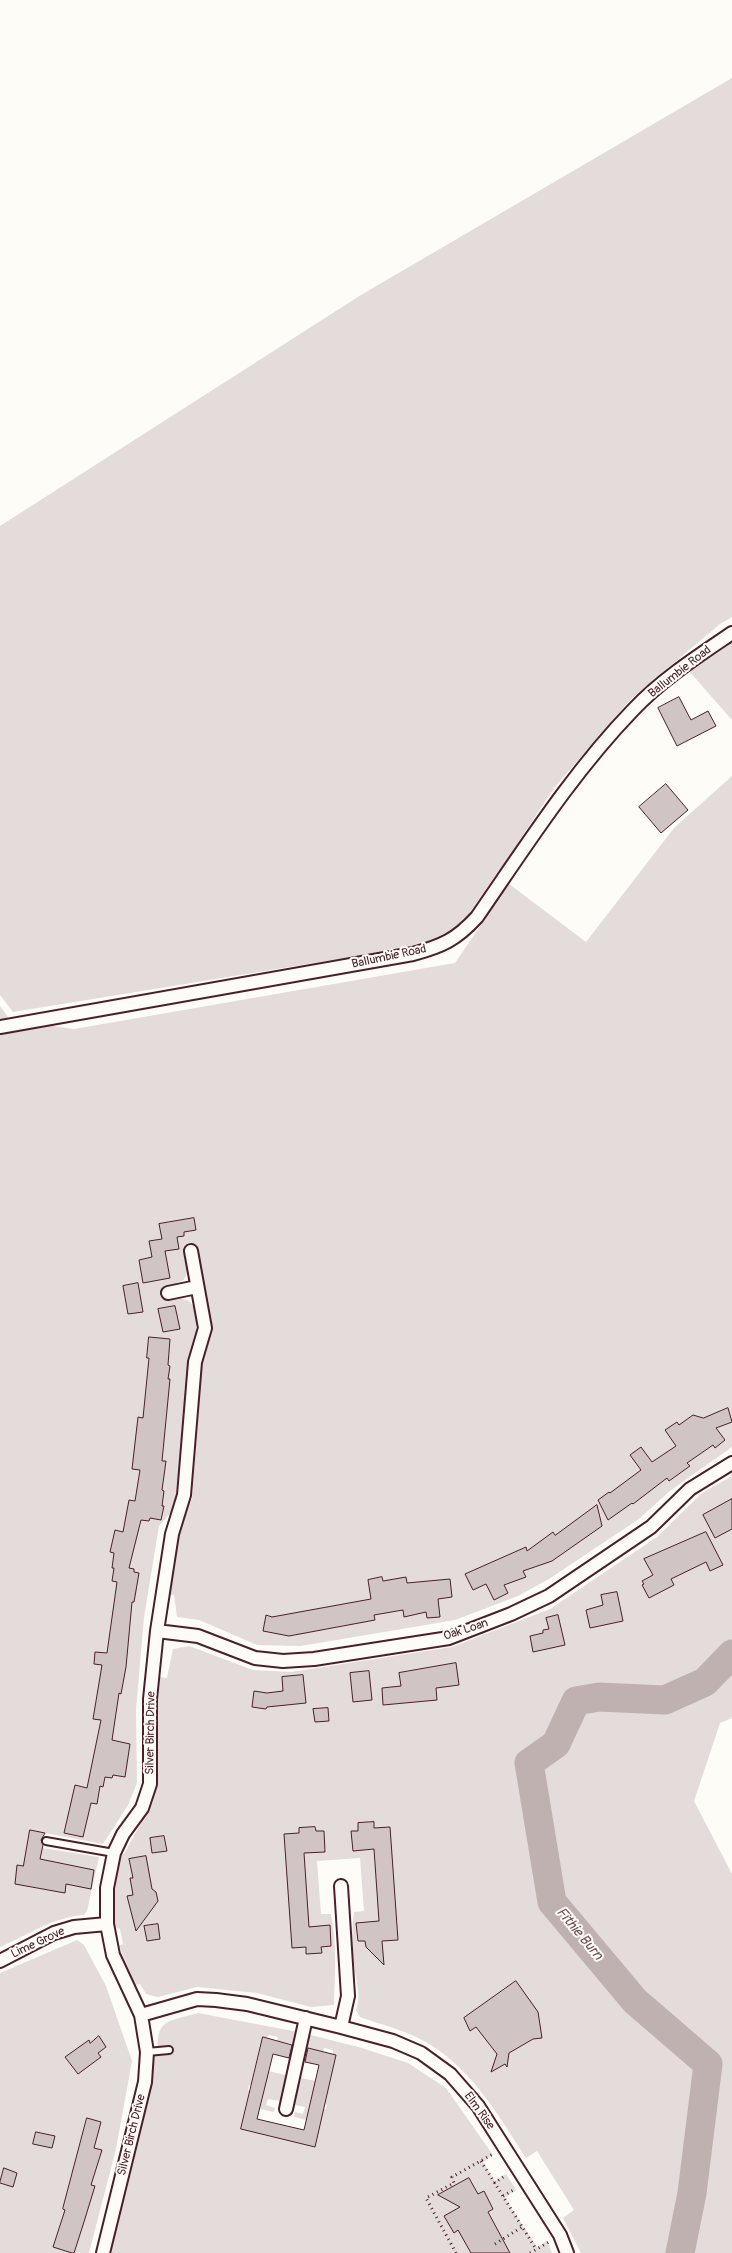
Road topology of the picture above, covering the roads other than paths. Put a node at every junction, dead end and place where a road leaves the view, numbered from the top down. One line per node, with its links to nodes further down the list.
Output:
1 (732, 633): 2 (street, Ballumbie Road)
2 (0, 1027)
3 (191, 1251): 4 (street, Silver Birch Drive)
4 (198, 1287): 5 (street); 7 (street, Silver Birch Drive)
5 (168, 1293)
6 (732, 1463): 7 (street, Oak Loan)
7 (157, 1631): 9 (street, Silver Birch Drive)
8 (46, 1841): 9 (lane)
9 (114, 1853): 11 (street, Silver Birch Drive)
10 (341, 1886): 15 (street)
11 (107, 1924): 12 (street, Lime Grove); 13 (street, Silver Birch Drive)
12 (0, 1961)
13 (141, 2015): 14 (street, Elm Rise); 17 (street, Silver Birch Drive)
14 (306, 2018): 15 (street, Elm Rise); 18 (street)
15 (341, 2026): 20 (street, Elm Rise)
16 (169, 2050): 17 (lane)
17 (147, 2052): 19 (street, Silver Birch Drive)
18 (286, 2109)
19 (103, 2253)
20 (567, 2253)

